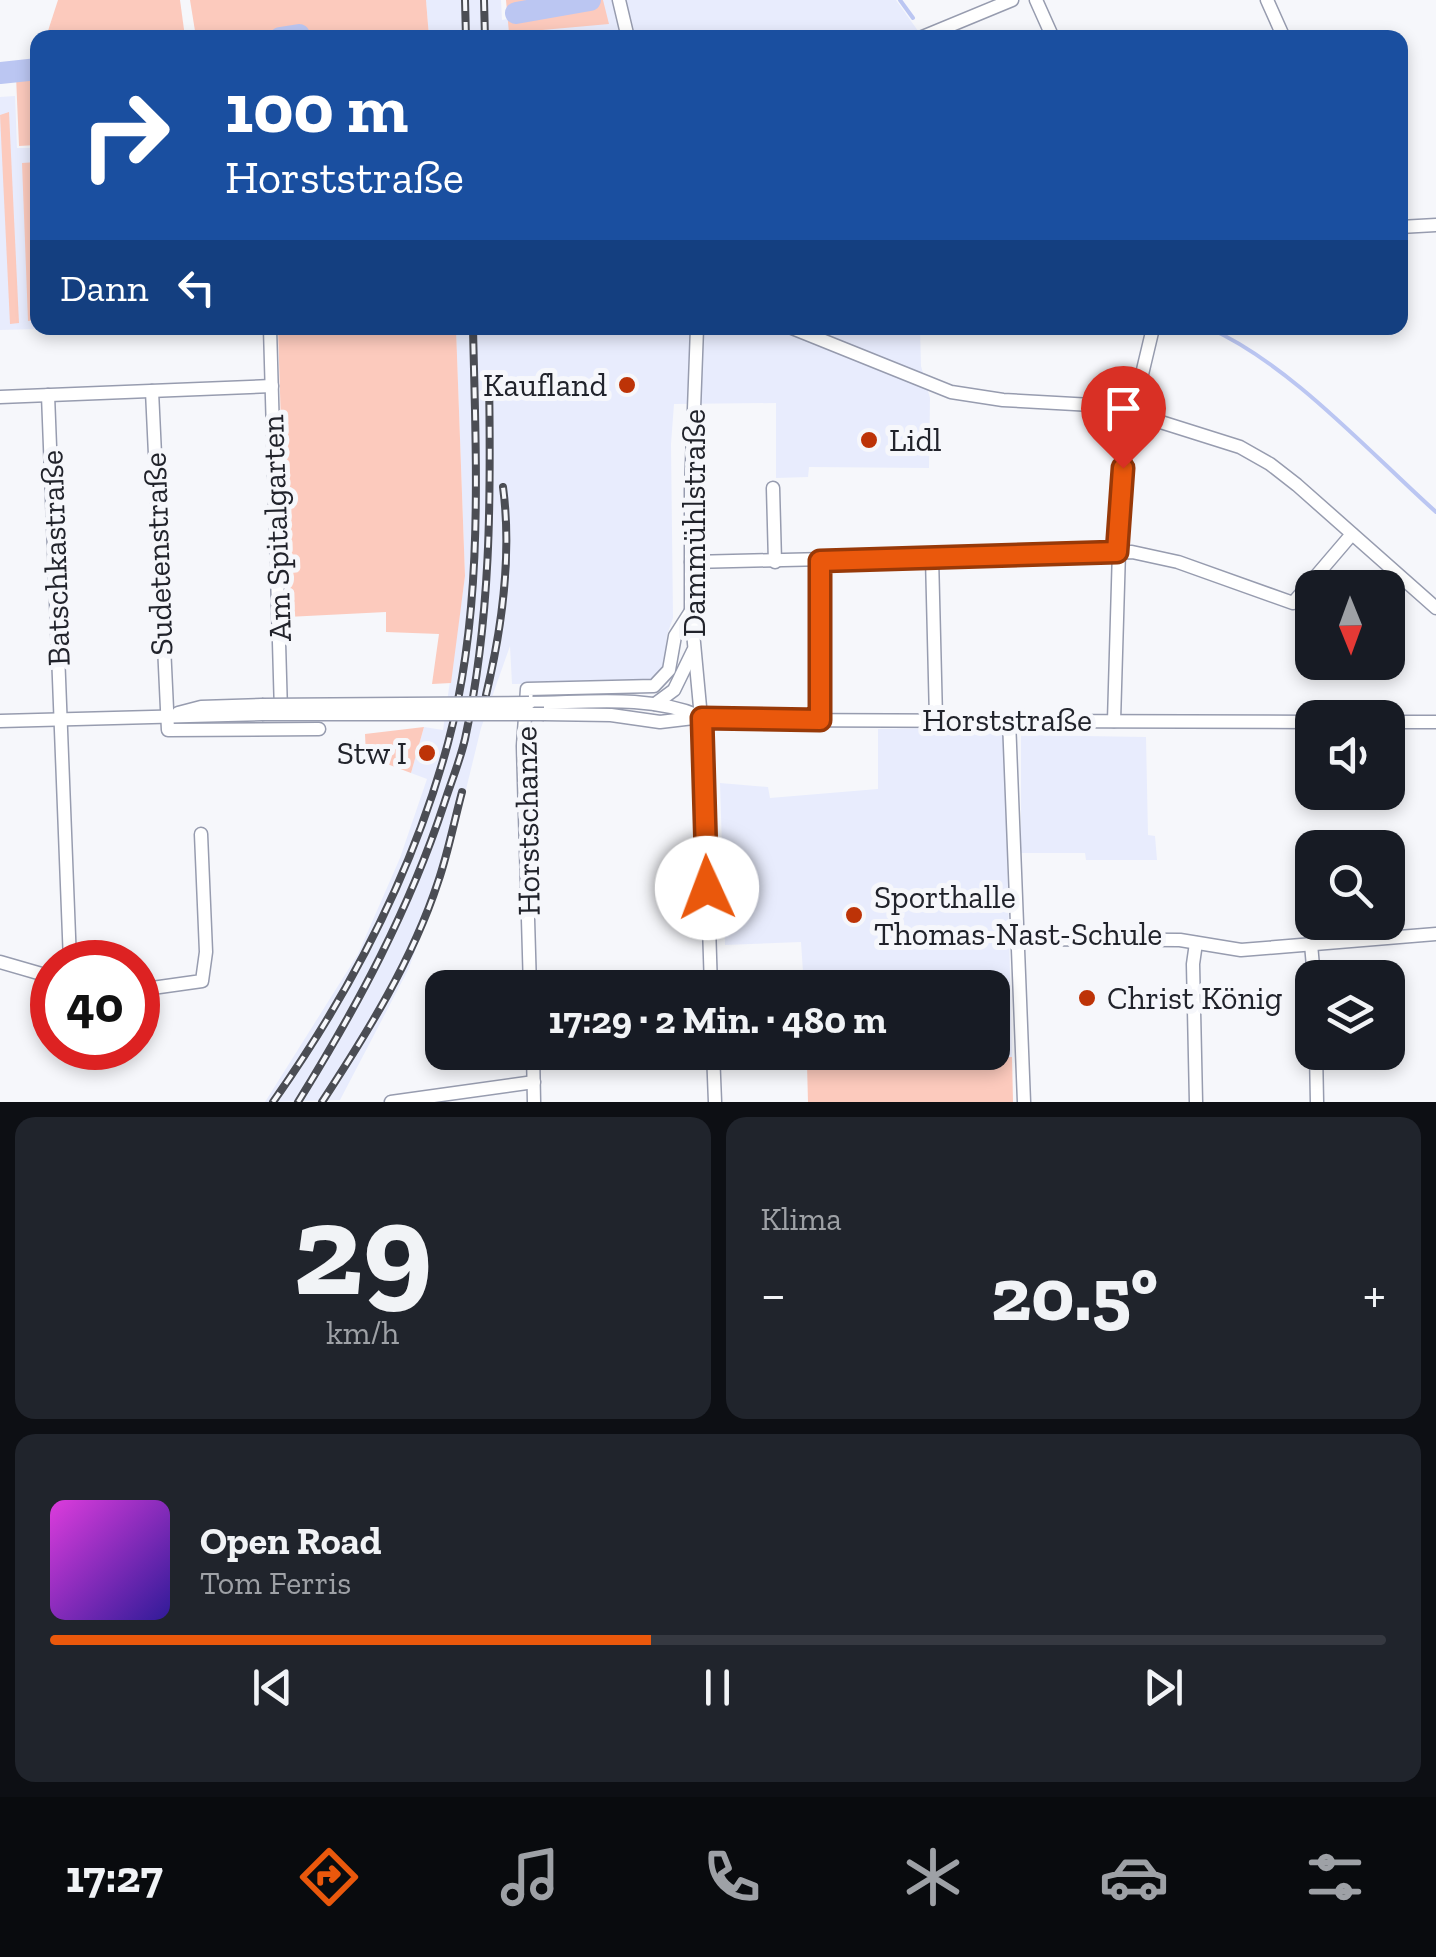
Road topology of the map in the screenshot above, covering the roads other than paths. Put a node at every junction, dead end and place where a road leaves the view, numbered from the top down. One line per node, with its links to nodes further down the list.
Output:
1 (619, 0): 5 (street)
2 (1012, 0): 6 (street)
3 (1036, 0): 7 (street)
4 (1268, 0): 8 (street)
5 (626, 30)
6 (939, 30)
7 (1049, 30)
8 (1281, 30)
9 (1436, 225): 10 (street)
10 (1408, 227)
11 (270, 335): 15 (street, Am Spitalgarten)
12 (696, 335): 25 (street, Dammühlstraße)
13 (809, 335): 19 (street)
14 (1151, 335): 19 (street)
15 (272, 386): 16 (street); 43 (street, Am Spitalgarten)
16 (152, 391): 17 (street); 32 (street, Sudetenstraße)
17 (48, 395): 18 (street); 34 (street, Batschkastraße)
18 (0, 397)
19 (1133, 412): 21 (street); 22 (street)
20 (773, 488): 26 (street)
21 (1352, 534): 22 (street); 27 (street)
22 (1117, 552): 23 (street); 39 (street)
23 (932, 557): 24 (street); 36 (street)
24 (820, 561): 26 (street); 35 (street)
25 (691, 562): 26 (street); 28 (street, Dammühlstraße)
26 (775, 562)
27 (1436, 608)
28 (691, 611): 29 (street, Dammühlstraße); 53 (street, Horstschanze)
29 (693, 650): 30 (street); 33 (street, Dammühlstraße)
30 (655, 704): 31 (street, Horststraße); 33 (street, Horststraße)
31 (611, 709): 32 (street, Horststraße, bridge); 33 (street, Horststraße)
32 (166, 716): 34 (street, Horststraße); 43 (street, Horststraße)
33 (702, 718): 35 (street, Horststraße); 54 (street, Dammühlstraße)
34 (63, 720): 38 (street, Horststraße); 48 (street, Batschkastraße)
35 (820, 720): 36 (street, Horststraße)
36 (936, 720): 37 (street, Horststraße)
37 (1009, 720): 39 (street, Horststraße); 47 (street)
38 (0, 721)
39 (1114, 721): 40 (street, Horststraße)
40 (1295, 722)
41 (1405, 722): 42 (street)
42 (1436, 722)
43 (281, 729): 44 (street, Horststraße)
44 (319, 730)
45 (201, 834): 56 (street)
46 (1436, 934): 50 (street)
47 (1018, 939): 49 (street); 64 (street)
48 (69, 940)
49 (1196, 943): 50 (street); 65 (street)
50 (1312, 944): 51 (street)
51 (1313, 960)
52 (0, 962): 55 (street)
53 (530, 970)
54 (710, 970)
55 (30, 971)
56 (160, 987)
57 (533, 1070): 60 (street)
58 (715, 1070): 63 (street)
59 (1317, 1070): 66 (street)
60 (534, 1082): 61 (street); 62 (street)
61 (391, 1102)
62 (534, 1102)
63 (716, 1102)
64 (1024, 1102)
65 (1196, 1102)
66 (1318, 1102)

